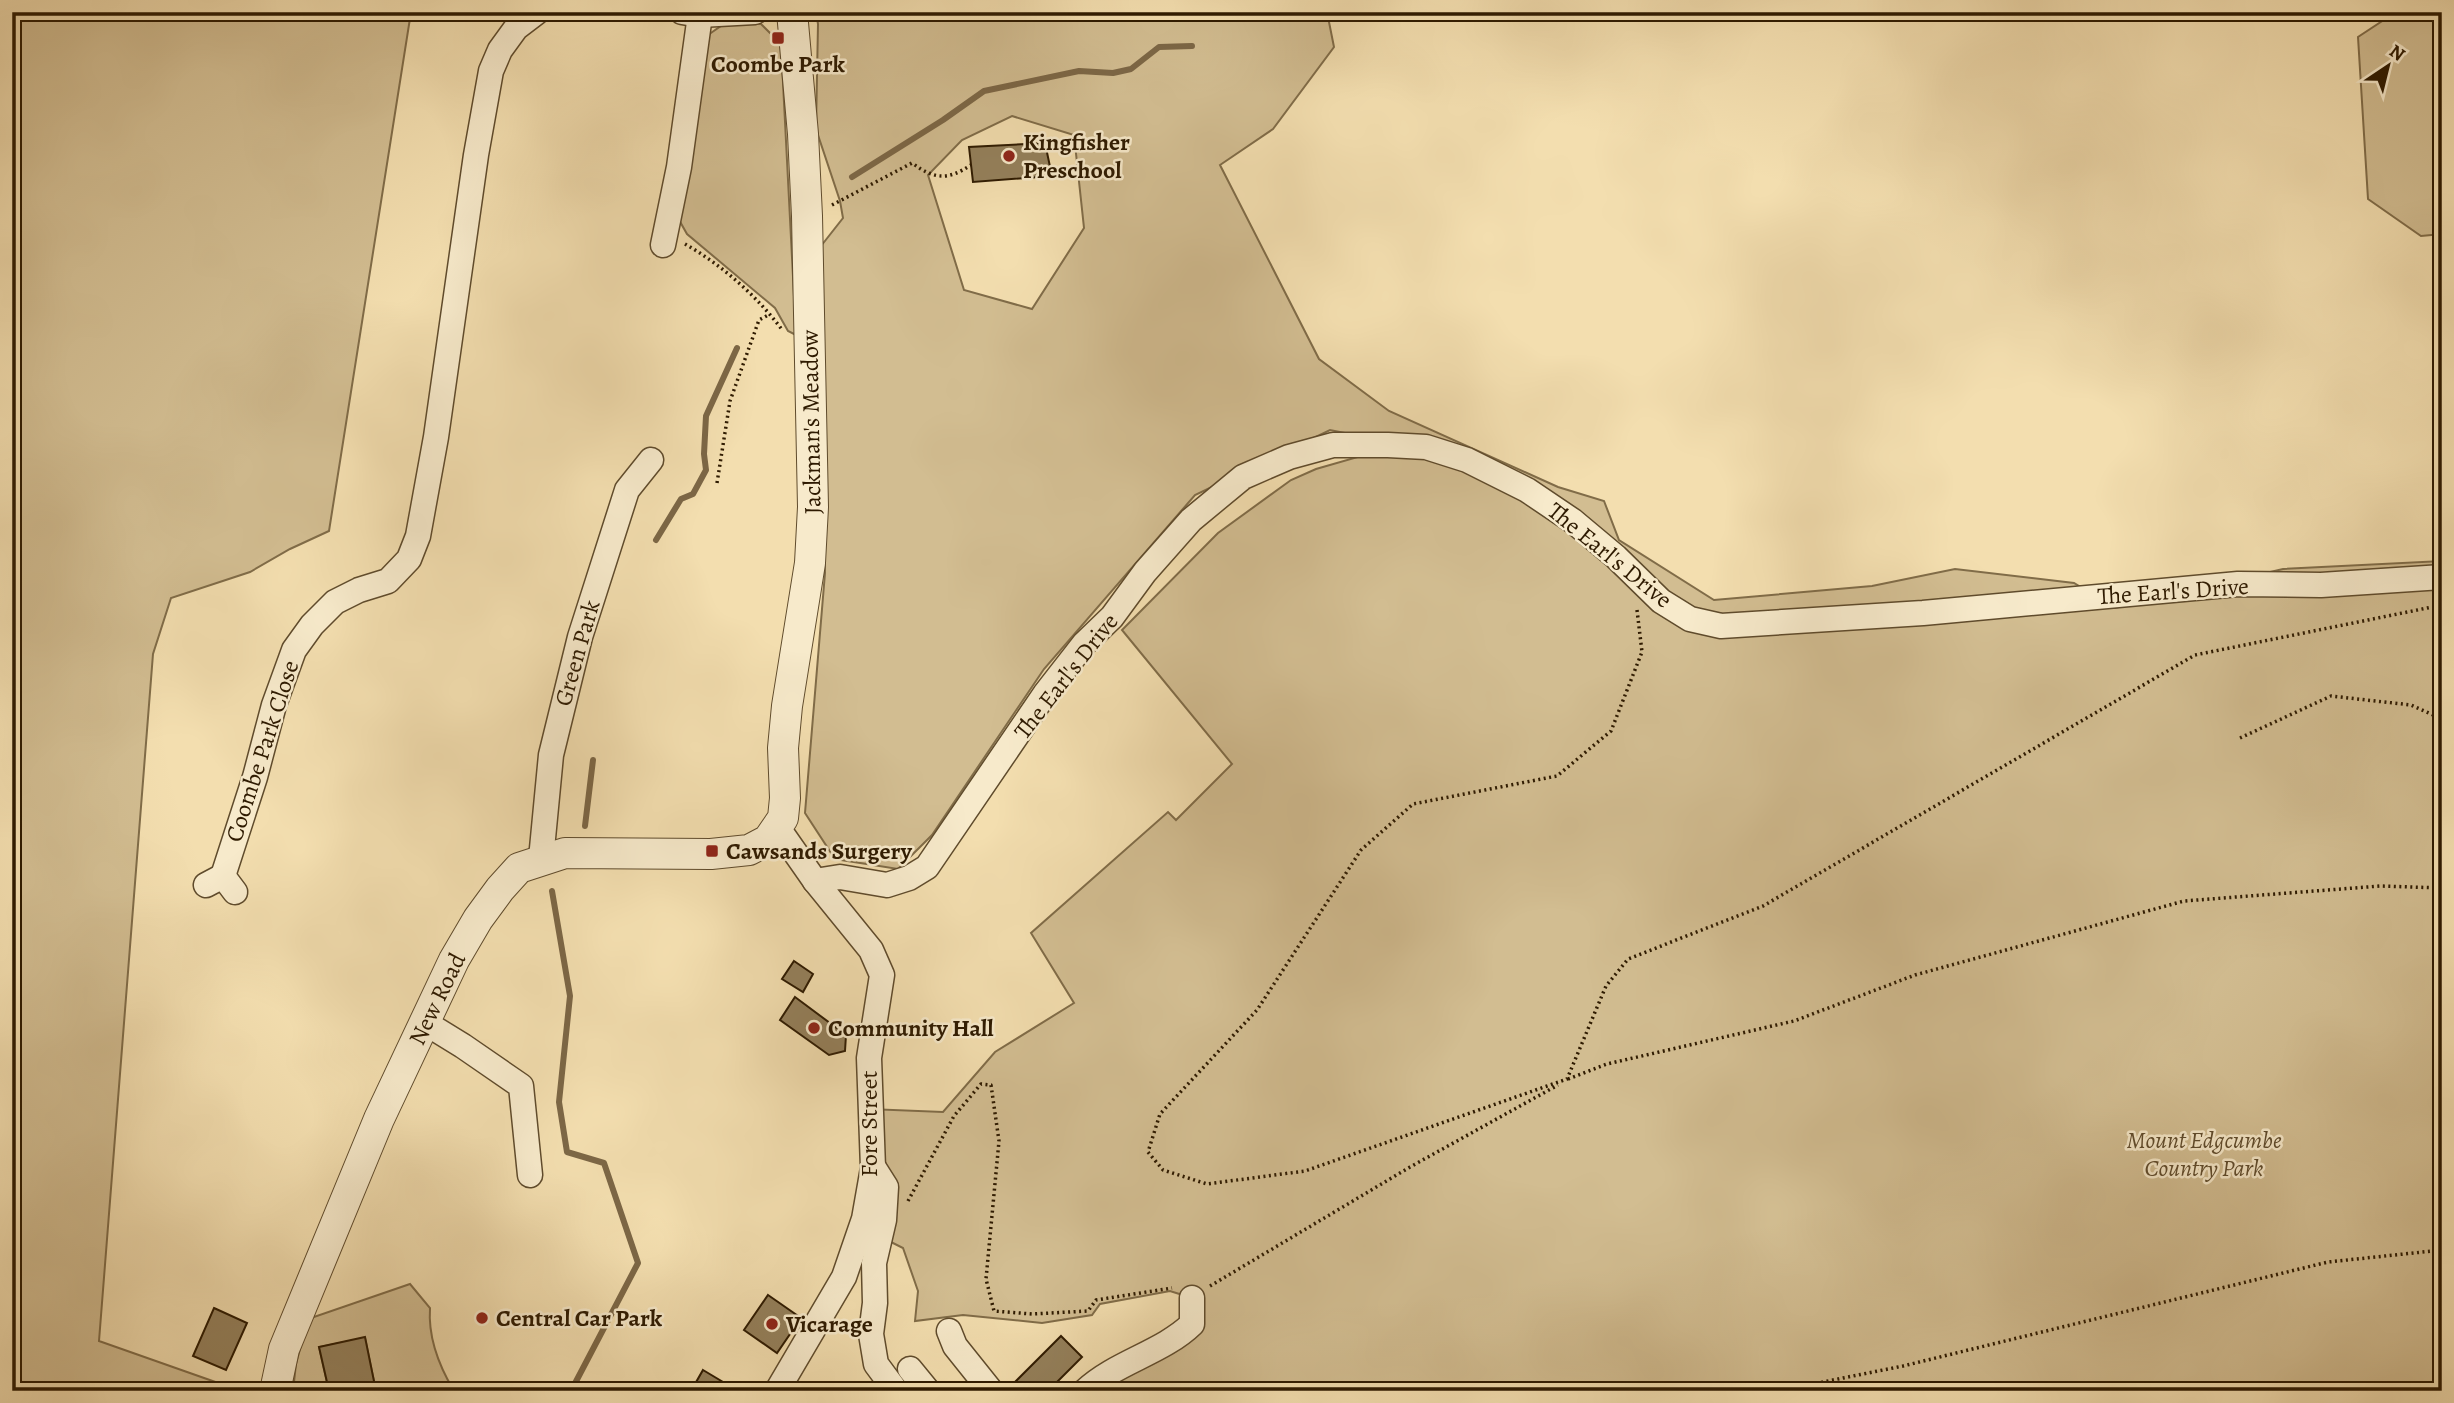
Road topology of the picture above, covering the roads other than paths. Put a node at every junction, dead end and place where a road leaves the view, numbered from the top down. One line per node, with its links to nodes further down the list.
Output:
1 (537, 12): 11 (street, Coombe Park Close)
2 (755, 12): 4 (street)
3 (792, 12): 8 (street, Jackman's Meadow)
4 (691, 14): 5 (street)
5 (664, 239)
6 (651, 460): 9 (street, Green Park)
7 (2442, 577): 10 (street, The Earl's Drive)
8 (778, 828): 9 (street, New Road); 10 (street, Fore Street)
9 (541, 859): 12 (street, New Road)
10 (815, 881): 13 (street, Fore Street)
11 (221, 884)
12 (424, 1022): 14 (street); 18 (street, New Road)
13 (873, 1168): 19 (street, Fore Street); 20 (street)
14 (530, 1175)
15 (1194, 1296): 23 (street)
16 (949, 1331): 22 (street)
17 (910, 1368): 21 (street)
18 (275, 1391)
19 (777, 1391)
20 (897, 1391)
21 (928, 1391)
22 (991, 1391)
23 (1085, 1391)

